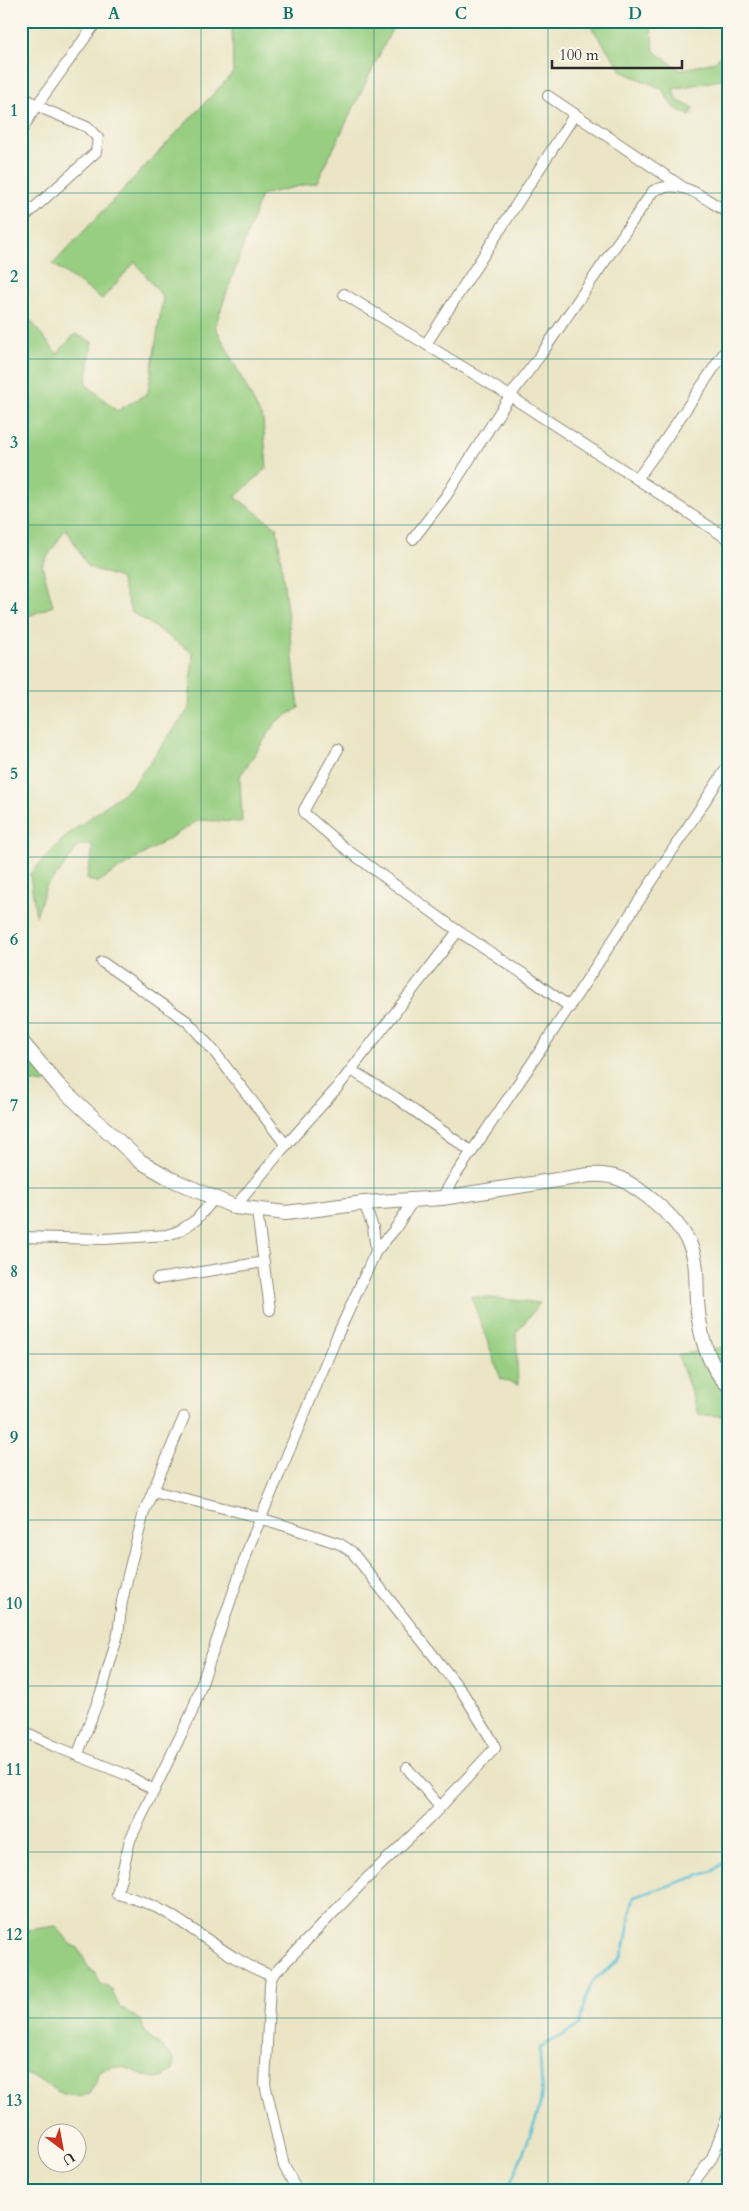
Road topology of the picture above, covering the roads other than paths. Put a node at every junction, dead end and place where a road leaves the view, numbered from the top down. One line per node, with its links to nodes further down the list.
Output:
1 (97, 21): 4 (street)
2 (21, 96): 4 (street)
3 (548, 96): 5 (street)
4 (36, 105): 6 (street); 9 (street)
5 (575, 114): 7 (street); 11 (street)
6 (21, 131)
7 (682, 186): 8 (street); 13 (street)
8 (728, 213)
9 (21, 220)
10 (344, 294): 11 (street)
11 (426, 344): 13 (street)
12 (728, 347): 14 (street)
13 (510, 396): 14 (street); 15 (street)
14 (637, 479): 16 (street)
15 (414, 539)
16 (728, 539)
17 (338, 749): 19 (street)
18 (728, 766): 21 (street)
19 (458, 931): 21 (street); 23 (street)
20 (102, 962): 24 (street)
21 (570, 1007): 25 (street)
22 (21, 1041): 27 (main road)
23 (351, 1070): 24 (street); 25 (street)
24 (286, 1145): 30 (street)
25 (472, 1152): 26 (street)
26 (442, 1198): 28 (main road); 37 (main road)
27 (214, 1199): 30 (main road); 32 (street)
28 (414, 1199): 29 (main road); 33 (street)
29 (364, 1203): 31 (main road); 33 (street)
30 (235, 1207): 31 (main road)
31 (257, 1211): 34 (street)
32 (21, 1237)
33 (376, 1251): 40 (street)
34 (264, 1262): 35 (street); 36 (street)
35 (157, 1279)
36 (270, 1310)
37 (728, 1385)
38 (184, 1417): 39 (street)
39 (153, 1490): 40 (street); 42 (street)
40 (260, 1519): 44 (street); 45 (street)
41 (21, 1730): 42 (street)
42 (78, 1754): 44 (street)
43 (407, 1768): 45 (street)
44 (154, 1790): 46 (street)
45 (440, 1807): 46 (street)
46 (272, 1976): 48 (street)
47 (728, 2115): 49 (street)
48 (297, 2190)
49 (688, 2190)

